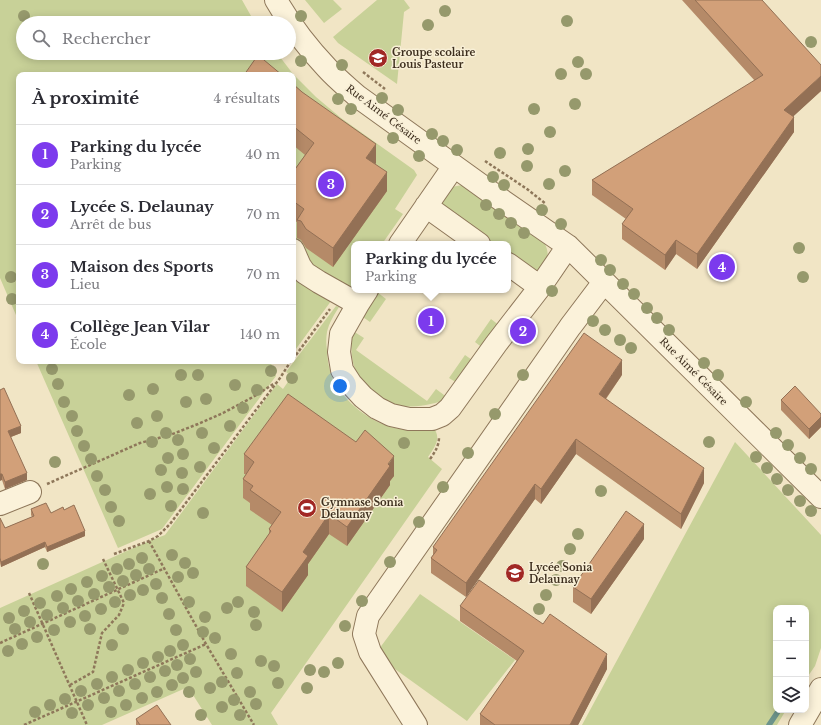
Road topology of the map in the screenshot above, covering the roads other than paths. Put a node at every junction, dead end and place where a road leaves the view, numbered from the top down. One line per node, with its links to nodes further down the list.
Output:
1 (276, 0): 2 (street, Rue Aimé Césaire)
2 (286, 16)
3 (296, 30): 4 (street, Rue Aimé Césaire)
4 (454, 166): 5 (street); 8 (street, Rue Aimé Césaire)
5 (426, 206): 6 (street); 7 (street)
6 (402, 241)
7 (475, 241)
8 (568, 246): 11 (street, Rue Aimé Césaire); 12 (street)
9 (296, 257): 13 (street)
10 (511, 266): 12 (street)
11 (604, 282): 15 (street, Rue Aimé Césaire); 18 (street)
12 (540, 287): 13 (street)
13 (355, 296)
14 (30, 492): 16 (street)
15 (821, 497)
16 (0, 504)
17 (821, 689): 19 (street)
18 (416, 725)
19 (800, 725)

